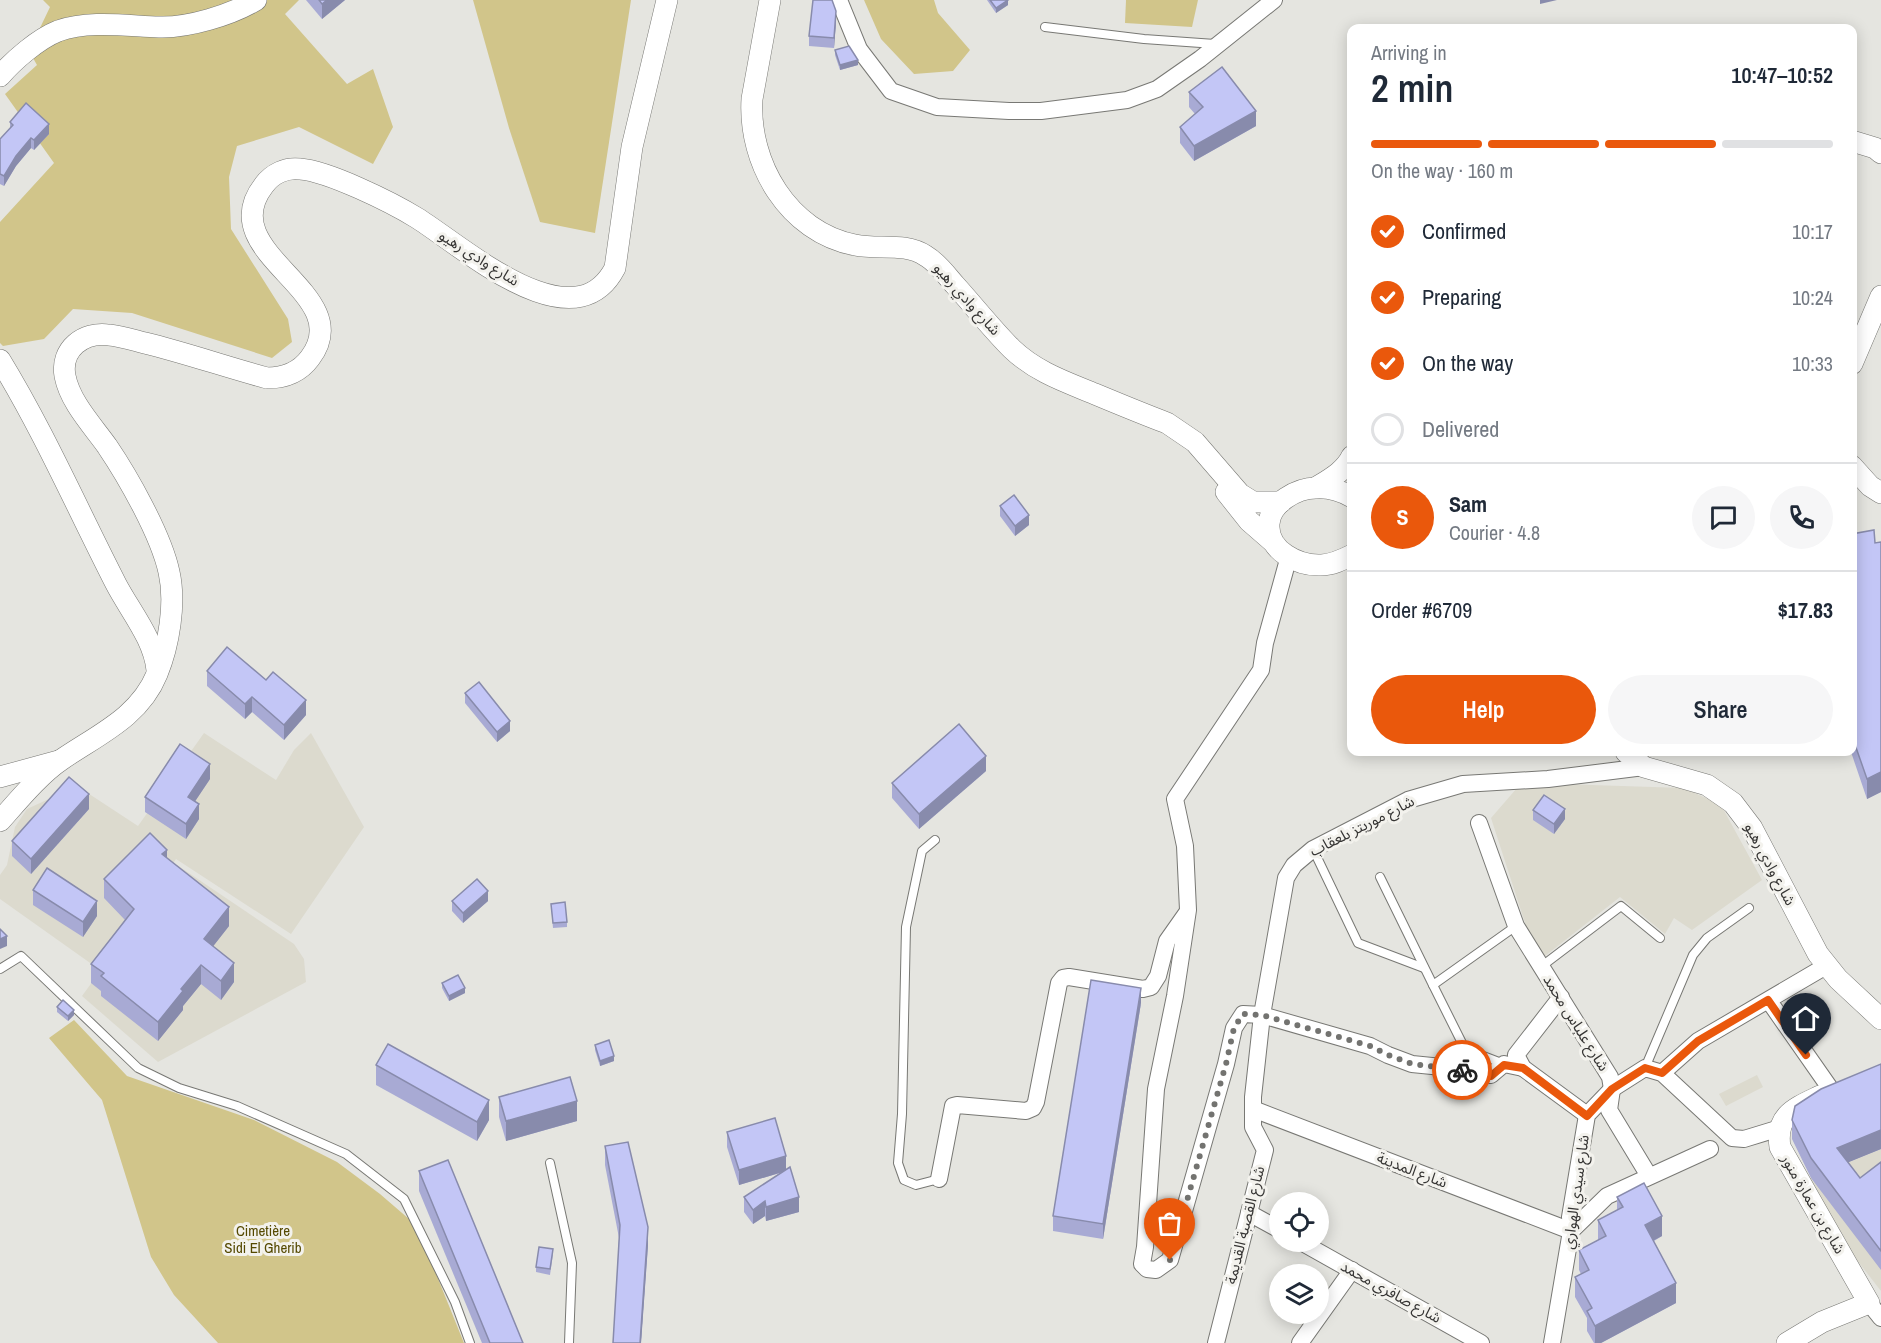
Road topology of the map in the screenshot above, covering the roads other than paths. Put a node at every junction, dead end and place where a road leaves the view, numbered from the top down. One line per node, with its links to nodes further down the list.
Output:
1 (256, 0): 8 (street)
2 (667, 0): 24 (street, شارع وادي رهيو)
3 (770, 0): 14 (street, شارع وادي رهيو)
4 (839, 0): 7 (street)
5 (1271, 2): 7 (street)
6 (1045, 27): 7 (lane)
7 (1219, 44)
8 (0, 76)
9 (1857, 143): 10 (street)
10 (1881, 153)
11 (1881, 296): 12 (street)
12 (1857, 352)
13 (0, 360): 24 (street)
14 (1141, 413): 20 (street, شارع وادي رهيو); 21 (street, شارع وادي رهيو)
15 (1347, 465): 17 (street)
16 (1857, 472): 18 (street)
17 (1317, 488): 19 (street); 20 (street)
18 (1881, 493)
19 (1347, 495)
20 (1281, 502): 21 (street)
21 (1272, 541): 22 (street, شارع وادي رهيو)
22 (1288, 556): 23 (street); 35 (street)
23 (1347, 557)
24 (157, 674): 26 (street)
25 (1631, 756): 27 (street, شارع وادي رهيو)
26 (59, 761): 28 (street); 29 (street)
27 (1644, 767): 32 (street, شارع موريتز بلعقاب); 39 (street, شارع وادي رهيو)
28 (0, 777)
29 (0, 821)
30 (1479, 823): 36 (street, شارع علباس محمد)
31 (935, 840): 60 (lane)
32 (1313, 849): 40 (lane); 45 (street, شارع موريتز بلعقاب)
33 (1380, 877): 40 (lane)
34 (1749, 908): 49 (lane)
35 (1188, 910): 45 (street); 60 (street)
36 (1516, 926): 38 (street, شارع علباس محمد); 42 (lane)
37 (1660, 938): 38 (lane, شارع علباس محمد)
38 (1542, 966): 43 (street, شارع علباس محمد)
39 (1826, 966): 44 (street); 46 (street, شارع وادي رهيو)
40 (1424, 968): 42 (lane)
41 (0, 969): 67 (lane)
42 (1432, 985): 47 (lane)
43 (1561, 997): 48 (street); 52 (street, شارع علباس محمد)
44 (1768, 1000): 50 (street); 53 (street)
45 (1262, 1015): 47 (street); 54 (street, شارع موريتز بلعقاب)
46 (1881, 1019)
47 (1504, 1065): 48 (street)
48 (1523, 1068): 55 (street)
49 (1645, 1068): 50 (street); 52 (street, شارع سيدي الهواري)
50 (1662, 1073): 56 (street)
51 (1851, 1082): 53 (street)
52 (1612, 1089): 55 (street, شارع سيدي الهواري); 59 (street, شارع علباس محمد)
53 (1832, 1091): 56 (street)
54 (1253, 1109): 61 (street, شارع القصبة القديمة); 63 (street, شارع المدينة)
55 (1587, 1116): 63 (street, شارع سيدي الهواري)
56 (1780, 1128): 66 (street, شارع بن عمارة منور)
57 (1710, 1149): 59 (street)
58 (550, 1163): 68 (lane)
59 (1649, 1176): 63 (street)
60 (939, 1179)
61 (1249, 1213): 62 (street); 69 (street, شارع القصبة القديمة)
62 (1269, 1224)
63 (1571, 1231): 72 (street, شارع سيدي الهواري)
64 (1319, 1252): 65 (street, شارع صافري محمد)
65 (1352, 1270): 70 (street); 71 (street, شارع صافري محمد)
66 (1875, 1310): 73 (street)
67 (470, 1343)
68 (569, 1343)
69 (1216, 1343)
70 (1300, 1343)
71 (1481, 1343)
72 (1552, 1343)
73 (1787, 1343)

